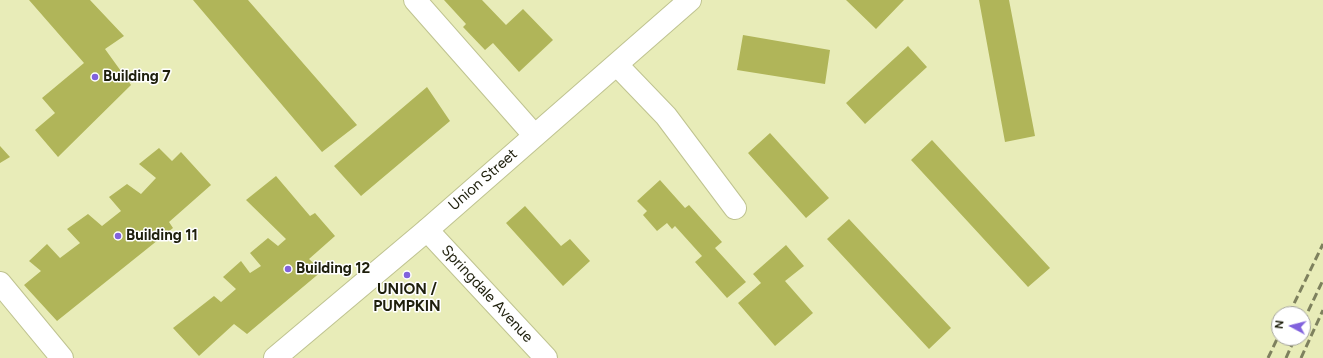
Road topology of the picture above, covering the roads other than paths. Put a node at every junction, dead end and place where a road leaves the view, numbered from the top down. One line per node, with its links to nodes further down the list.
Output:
1 (415, 0): 4 (main road)
2 (690, 0): 3 (main road, Union Street)
3 (616, 65): 4 (main road, Union Street); 5 (main road)
4 (534, 136): 6 (main road, Union Street)
5 (735, 208)
6 (427, 230): 9 (main road, Union Street); 10 (main road, Springdale Avenue)
7 (0, 283): 8 (main road)
8 (62, 358)
9 (275, 358)
10 (546, 358)

